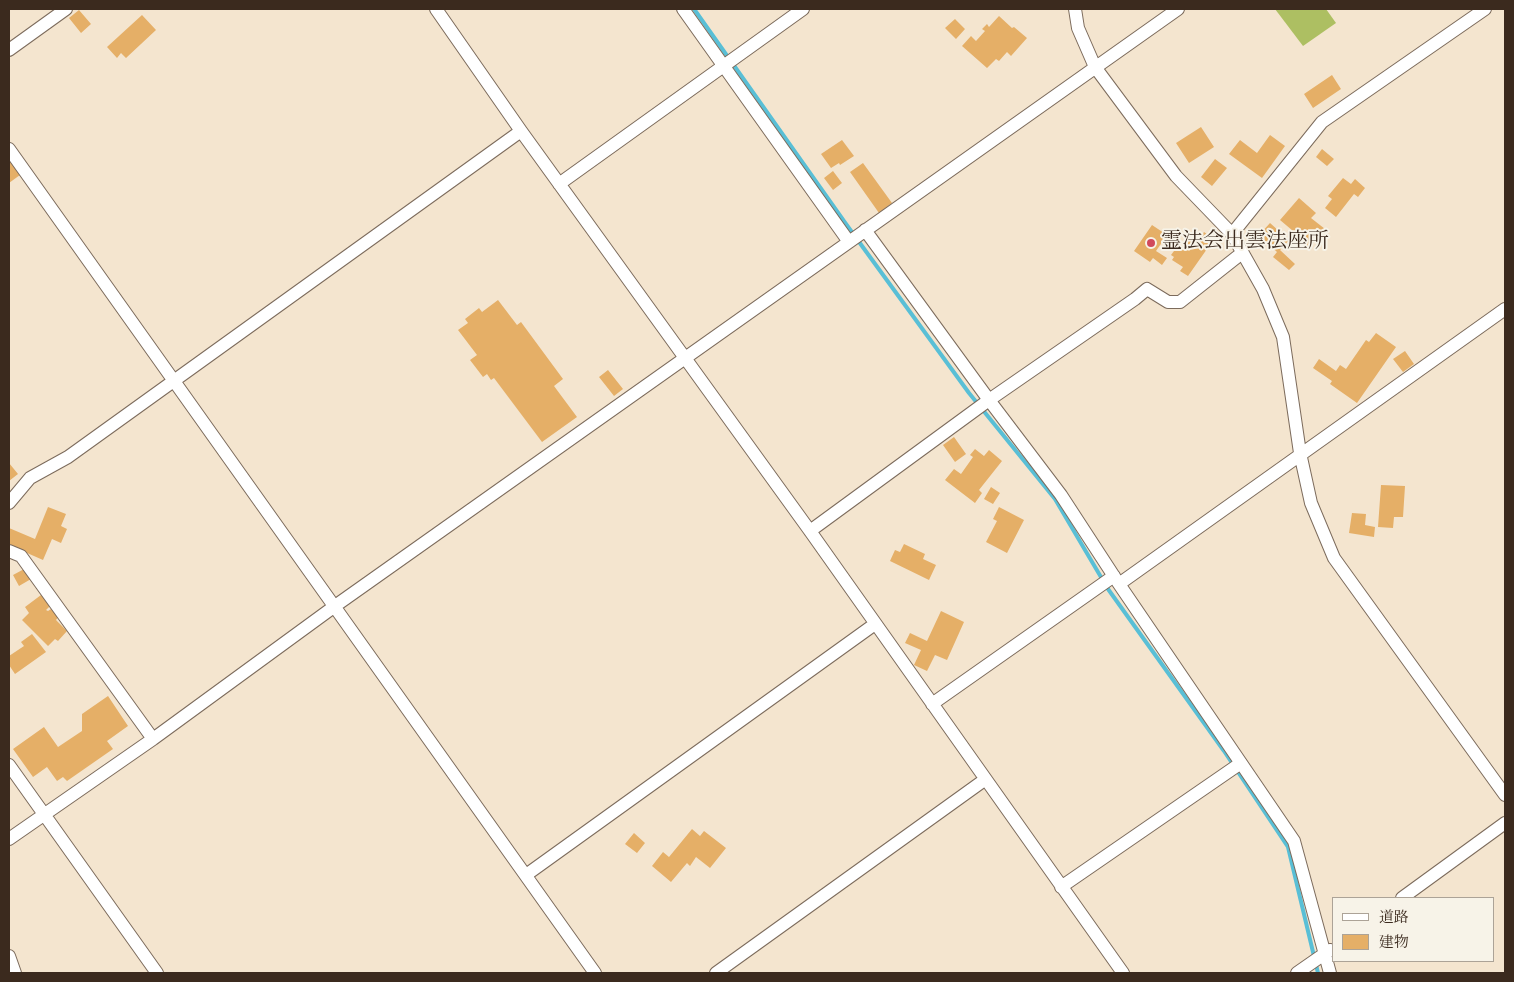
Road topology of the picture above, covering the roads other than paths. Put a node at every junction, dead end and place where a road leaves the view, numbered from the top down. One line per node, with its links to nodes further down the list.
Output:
1 (66, 9): 8 (street)
2 (437, 9): 11 (street)
3 (683, 9): 9 (street)
4 (803, 9): 9 (street)
5 (1075, 9): 10 (street)
6 (1178, 9): 10 (street)
7 (1485, 9): 15 (street)
8 (9, 50)
9 (724, 66): 13 (street); 16 (street)
10 (1095, 67): 14 (street); 15 (street)
11 (521, 131): 13 (street); 20 (street)
12 (9, 149): 20 (street)
13 (559, 184): 19 (street)
14 (865, 230): 16 (street); 21 (street)
15 (1232, 234): 17 (street)
16 (848, 242): 19 (street)
17 (1242, 253): 21 (street); 22 (street)
18 (1505, 309): 22 (street)
19 (684, 358): 24 (street); 27 (street)
20 (174, 381): 23 (street); 27 (street)
21 (989, 400): 24 (street); 26 (street)
22 (1300, 454): 26 (street); 34 (street)
23 (9, 504)
24 (810, 531): 28 (street)
25 (9, 551): 30 (street)
26 (1116, 580): 29 (street); 31 (street)
27 (335, 606): 30 (street); 38 (street)
28 (875, 624): 29 (street); 38 (street)
29 (932, 704): 33 (street)
30 (153, 739): 35 (street)
31 (1241, 763): 39 (street); 41 (street)
32 (9, 765): 35 (street)
33 (987, 782): 39 (street); 46 (street)
34 (1505, 795)
35 (44, 814): 37 (street); 44 (street)
36 (1505, 823): 40 (street)
37 (9, 839)
38 (526, 875): 45 (street)
39 (1061, 887): 47 (street)
40 (1403, 897)
41 (1329, 951): 48 (street); 49 (street)
42 (9, 956): 43 (street)
43 (15, 973)
44 (157, 973)
45 (595, 973)
46 (716, 973)
47 (1123, 973)
48 (1297, 973)
49 (1330, 973)

